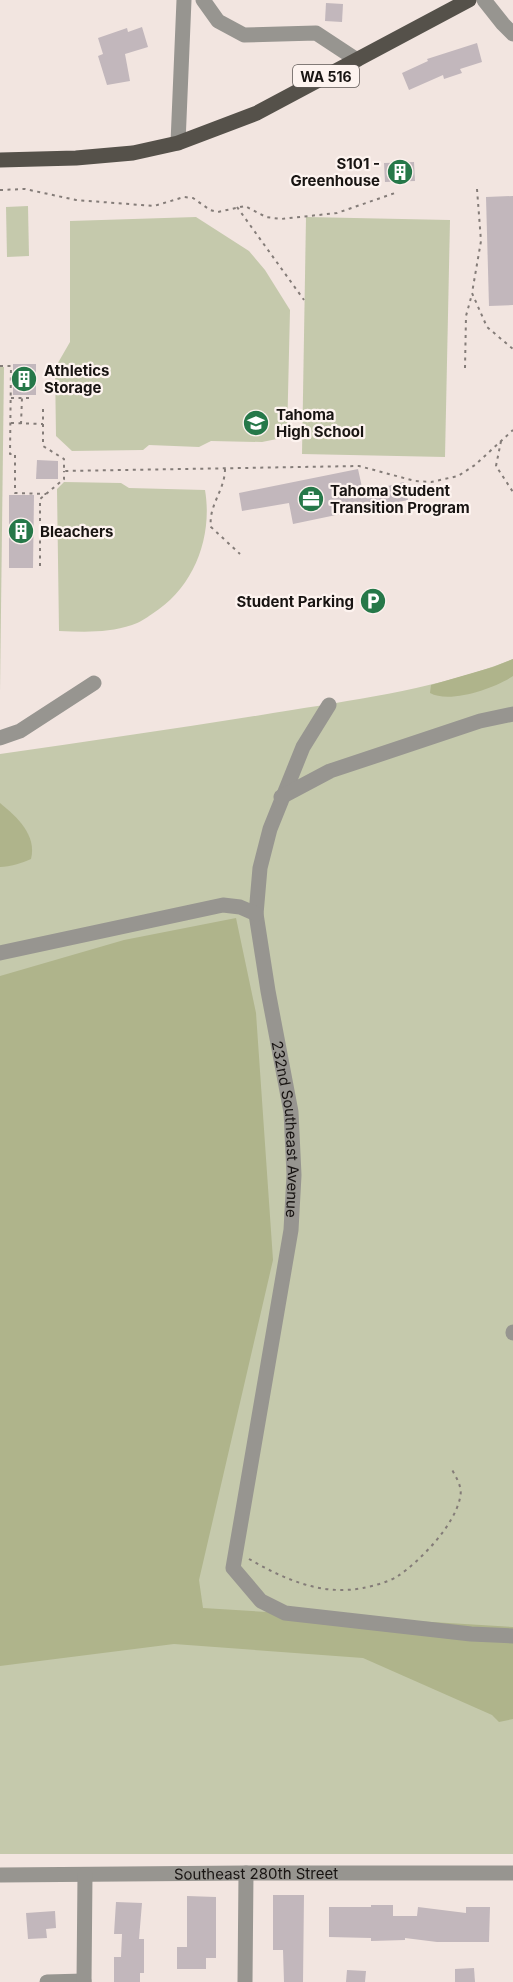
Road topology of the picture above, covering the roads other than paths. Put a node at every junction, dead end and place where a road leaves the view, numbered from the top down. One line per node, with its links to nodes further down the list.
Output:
1 (184, 0): 8 (street)
2 (203, 0): 7 (street)
3 (469, 0): 5 (main road, WA 516)
4 (484, 0): 6 (street)
5 (452, 4): 7 (main road, WA 516)
6 (513, 34)
7 (357, 60): 8 (main road, WA 516)
8 (178, 143): 9 (main road, WA 516)
9 (0, 160)
10 (94, 683): 13 (street)
11 (329, 705): 14 (street, 232nd Southeast Avenue)
12 (513, 714): 14 (street)
13 (0, 738)
14 (281, 797): 15 (street, 232nd Southeast Avenue)
15 (256, 914): 16 (street); 17 (street, 232nd Southeast Avenue)
16 (0, 953)
17 (513, 1636)
18 (246, 1873): 19 (street, Southeast 280th Street); 21 (street, Southeast 280th Street); 24 (street)
19 (513, 1873)
20 (0, 1875): 21 (street, Southeast 280th Street)
21 (86, 1875): 23 (street)
22 (46, 1982): 23 (street)
23 (84, 1982)
24 (245, 1982)

